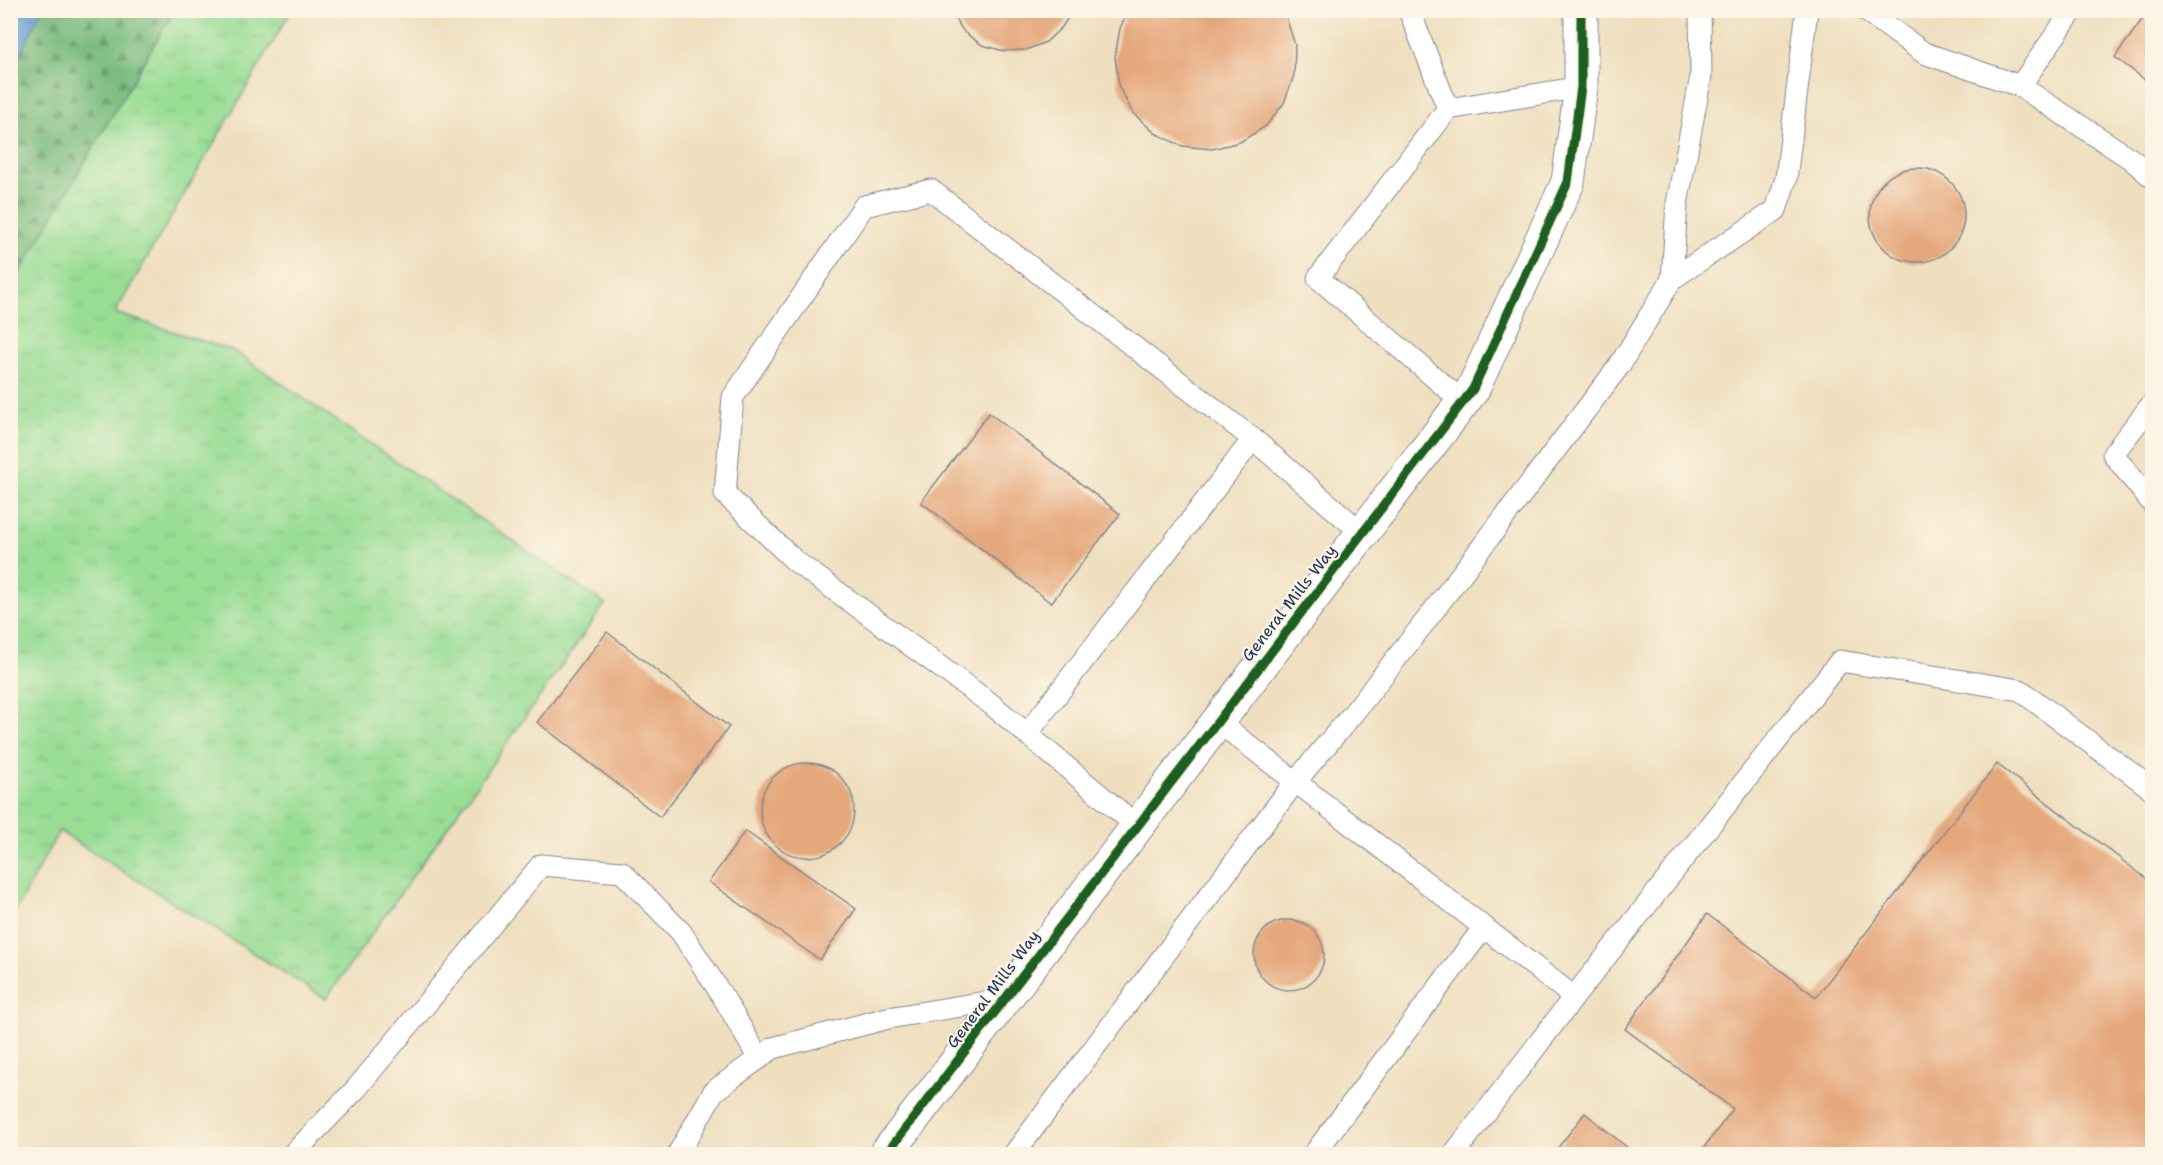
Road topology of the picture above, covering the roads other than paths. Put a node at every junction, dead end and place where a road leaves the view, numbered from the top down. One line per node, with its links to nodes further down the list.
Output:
1 (1409, 10): 9 (lane)
2 (1581, 10): 8 (street, General Mills Way)
3 (1700, 10): 11 (lane)
4 (1807, 10): 11 (lane)
5 (1865, 10): 7 (lane)
6 (2073, 10): 7 (lane)
7 (2020, 86): 10 (lane)
8 (1581, 87): 9 (lane); 12 (street, General Mills Way)
9 (1449, 109): 12 (lane)
10 (2152, 177)
11 (1672, 279): 19 (lane)
12 (1463, 402): 16 (street, General Mills Way)
13 (2152, 404): 15 (lane)
14 (1252, 439): 16 (lane); 18 (lane); 18 (lane)
15 (2152, 503)
16 (1362, 533): 17 (street, General Mills Way)
17 (1217, 721): 19 (lane); 21 (street, General Mills Way)
18 (1027, 734): 21 (lane)
19 (1295, 782): 22 (lane); 29 (lane)
20 (2152, 789): 23 (lane)
21 (1137, 826): 24 (street, General Mills Way)
22 (1484, 927): 23 (lane); 30 (lane)
23 (1574, 998): 31 (lane)
24 (1004, 999): 25 (lane); 28 (street, General Mills Way)
25 (759, 1059): 26 (lane); 27 (lane)
26 (293, 1155)
27 (678, 1155)
28 (886, 1155)
29 (1014, 1155)
30 (1314, 1155)
31 (1454, 1155)

